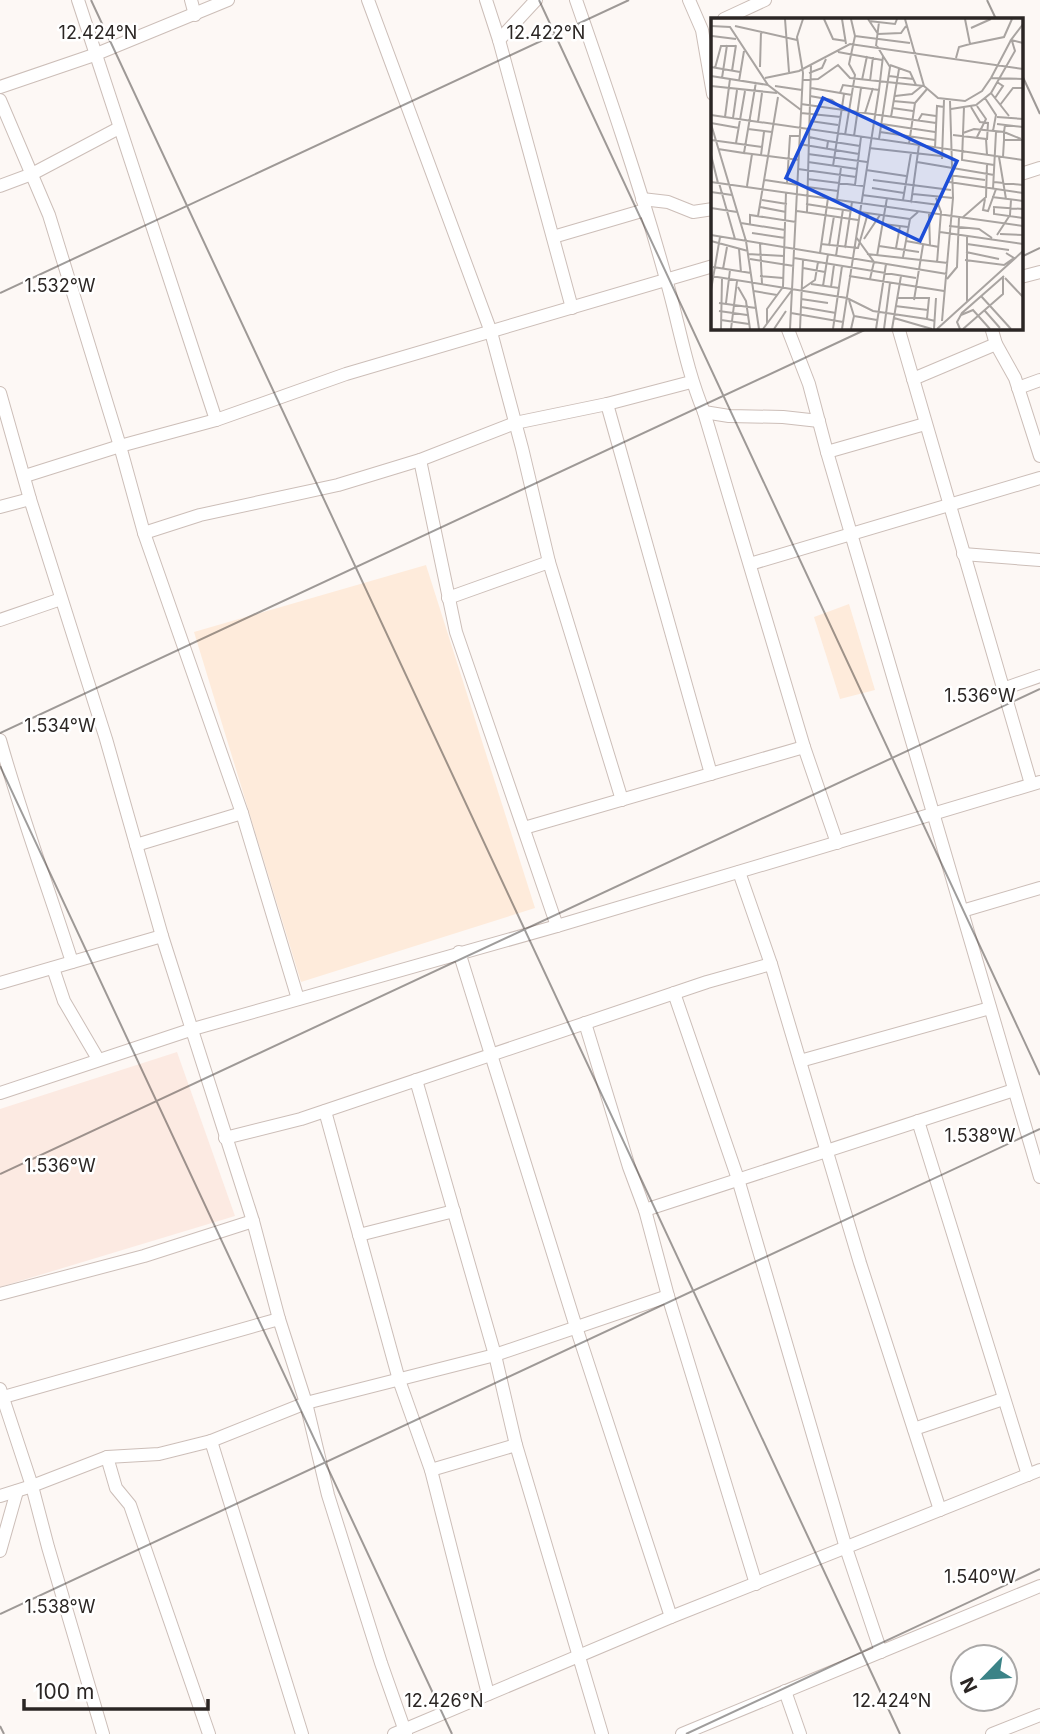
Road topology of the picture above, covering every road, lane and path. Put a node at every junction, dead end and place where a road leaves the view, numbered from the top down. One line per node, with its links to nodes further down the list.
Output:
1 (78, 0): 14 (street)
2 (191, 0): 10 (street)
3 (228, 0): 10 (street)
4 (368, 0): 34 (street)
5 (486, 0): 13 (street)
6 (536, 0): 13 (street)
7 (576, 0): 23 (street)
8 (689, 0): 12 (street)
9 (765, 0): 11 (street)
10 (195, 15): 14 (street)
11 (726, 18)
12 (707, 27): 15 (street)
13 (499, 40): 25 (street)
14 (94, 55): 16 (street); 18 (street)
15 (711, 72)
16 (0, 87)
17 (0, 100): 21 (street)
18 (119, 128): 21 (street); 43 (street)
19 (1040, 168): 20 (street)
20 (1023, 173)
21 (32, 174): 22 (street); 47 (street)
22 (0, 186)
23 (644, 205): 24 (street); 25 (street); 29 (street)
24 (711, 209)
25 (553, 237): 30 (street)
26 (711, 267): 29 (street)
27 (1040, 272): 28 (street)
28 (1023, 276)
29 (666, 280): 30 (street); 38 (street)
30 (572, 309): 34 (street)
31 (788, 329): 44 (street)
32 (899, 329): 36 (street)
33 (992, 329): 35 (street)
34 (491, 332): 43 (street); 45 (street)
35 (996, 344): 36 (street); 39 (street)
36 (913, 379): 46 (street)
37 (1040, 380): 39 (street)
38 (691, 382): 41 (street); 42 (street)
39 (1018, 388): 49 (street)
40 (0, 393): 51 (street)
41 (607, 404): 45 (street); 69 (street)
42 (704, 412): 44 (street); 61 (street)
43 (216, 420): 47 (street)
44 (819, 421): 48 (street)
45 (515, 423): 50 (street); 60 (street)
46 (925, 424): 48 (street); 54 (street)
47 (120, 446): 51 (street); 56 (street)
48 (827, 452): 57 (street)
49 (1040, 456)
50 (420, 460): 56 (street); 62 (street)
51 (25, 476): 53 (street)
52 (1040, 478): 54 (street)
53 (30, 499): 55 (street); 63 (street)
54 (949, 506): 57 (street); 58 (street)
55 (0, 507)
56 (144, 533): 72 (street)
57 (851, 536): 61 (street); 73 (street)
58 (963, 554): 59 (street); 66 (street)
59 (1040, 561)
60 (549, 562): 62 (street); 71 (street)
61 (750, 564): 68 (street)
62 (448, 598): 74 (street)
63 (61, 599): 64 (street); 76 (street)
64 (0, 620)
65 (1040, 676): 66 (street)
66 (1003, 689): 70 (street)
67 (0, 740): 83 (street)
68 (804, 747): 69 (street); 75 (street)
69 (712, 774): 71 (street)
70 (1036, 783): 73 (street)
71 (622, 800): 74 (street)
72 (242, 813): 76 (street); 88 (street)
73 (933, 814): 75 (street); 79 (street)
74 (524, 828): 80 (street)
75 (837, 842): 77 (street)
76 (136, 845): 81 (street)
77 (739, 872): 80 (street); 84 (street)
78 (1040, 888): 79 (street)
79 (962, 911): 89 (street)
80 (557, 926): 82 (street)
81 (162, 936): 83 (street); 91 (street)
82 (459, 952): 88 (street); 92 (street)
83 (72, 962): 85 (street)
84 (771, 964): 87 (street); 94 (street)
85 (52, 968): 86 (street); 93 (street)
86 (0, 983)
87 (674, 993): 90 (street); 103 (street)
88 (298, 999): 91 (street)
89 (990, 1007): 94 (street); 96 (street)
90 (585, 1023): 92 (street); 104 (street)
91 (193, 1029): 93 (street); 100 (street)
92 (492, 1055): 95 (street); 111 (street)
93 (98, 1059): 97 (street)
94 (800, 1061): 101 (street)
95 (416, 1080): 98 (street); 105 (street)
96 (1014, 1090): 99 (street); 102 (street)
97 (0, 1093)
98 (325, 1111): 100 (street); 107 (street)
99 (918, 1121): 101 (street); 115 (street)
100 (225, 1138): 106 (street)
101 (827, 1151): 103 (street); 117 (street)
102 (1040, 1177)
103 (738, 1179): 104 (street); 127 (street)
104 (645, 1210): 109 (street)
105 (454, 1211): 107 (street); 112 (street)
106 (253, 1221): 108 (street); 110 (street)
107 (359, 1235): 113 (street)
108 (0, 1294)
109 (668, 1296): 111 (street); 129 (street)
110 (279, 1319): 114 (street); 116 (street)
111 (576, 1327): 112 (street); 131 (street)
112 (495, 1355): 113 (street); 119 (street)
113 (399, 1380): 116 (street); 121 (street)
114 (1, 1395): 123 (street)
115 (1003, 1399): 117 (street); 122 (street)
116 (306, 1403): 118 (street); 137 (street)
117 (914, 1429): 126 (street)
118 (211, 1441): 120 (street); 140 (street)
119 (516, 1445): 121 (street); 133 (street)
120 (107, 1457): 123 (street); 139 (street)
121 (431, 1470): 135 (street)
122 (1034, 1473): 126 (street)
123 (32, 1486): 124 (street); 138 (street)
124 (17, 1491): 125 (street); 128 (street)
125 (0, 1496)
126 (940, 1510): 127 (street)
127 (846, 1548): 129 (street); 132 (street)
128 (0, 1551)
129 (756, 1584): 131 (street)
130 (1040, 1586): 132 (street)
131 (671, 1617): 133 (street)
132 (881, 1651): 134 (street)
133 (580, 1655): 135 (street); 141 (street)
134 (785, 1691): 142 (street); 143 (street)
135 (488, 1694): 137 (street)
136 (1040, 1715): 144 (street)
137 (401, 1732)
138 (103, 1734)
139 (209, 1734)
140 (302, 1734)
141 (602, 1734)
142 (682, 1734)
143 (800, 1734)
144 (992, 1734)

